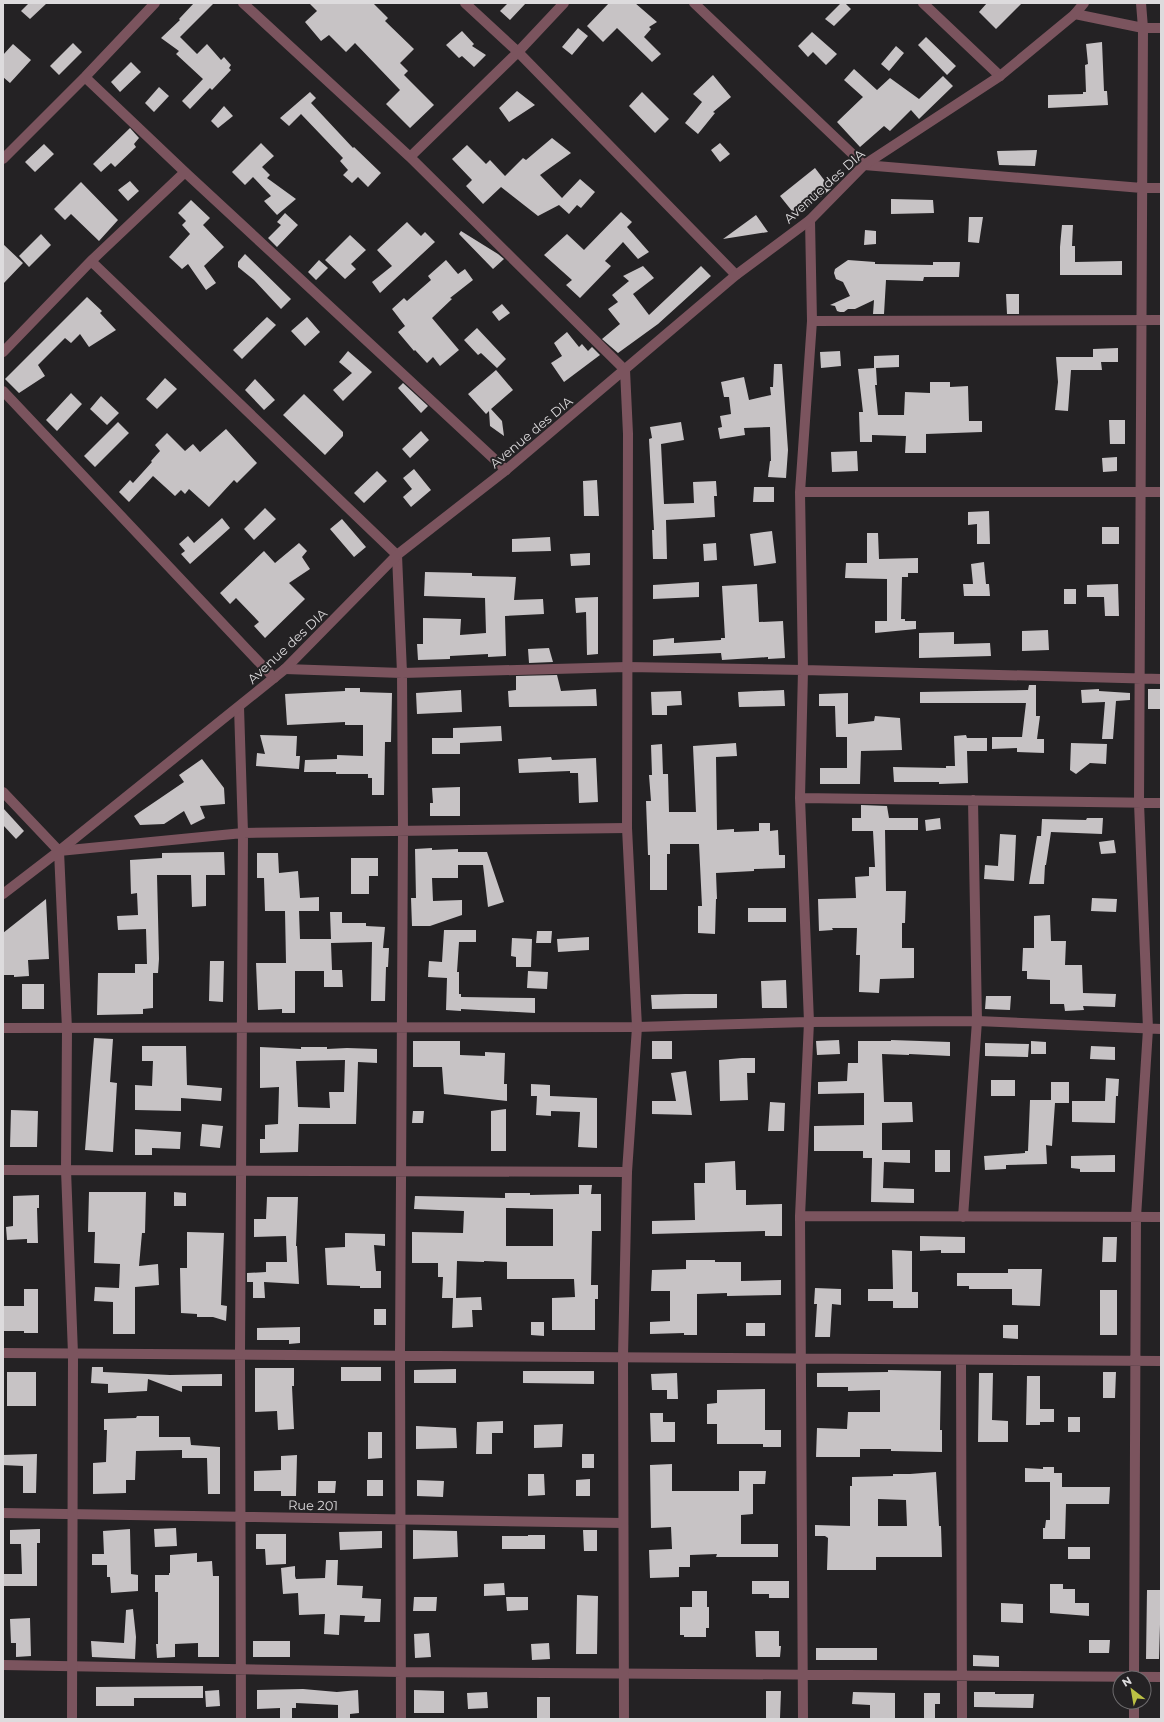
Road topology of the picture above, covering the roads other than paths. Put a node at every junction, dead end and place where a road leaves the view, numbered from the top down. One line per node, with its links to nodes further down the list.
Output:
1 (155, 3): 14 (street)
2 (243, 3): 15 (street)
3 (465, 3): 12 (street)
4 (564, 3): 12 (street)
5 (694, 3): 17 (street)
6 (923, 3): 13 (street)
7 (1084, 3): 9 (street, Avenue des DIA)
8 (1141, 3): 10 (street)
9 (1075, 14): 10 (street); 13 (street, Avenue des DIA)
10 (1143, 28): 11 (street); 19 (street)
11 (1161, 28)
12 (518, 52): 15 (street); 23 (street)
13 (1000, 76): 17 (street, Avenue des DIA)
14 (85, 77): 16 (street); 18 (street)
15 (410, 157): 28 (street)
16 (3, 159)
17 (864, 165): 19 (street); 21 (street, Avenue des DIA)
18 (185, 172): 22 (street); 30 (street)
19 (1142, 188): 20 (street); 24 (street)
20 (1161, 188)
21 (810, 220): 23 (street, Avenue des DIA); 26 (street)
22 (91, 261): 27 (street); 34 (street)
23 (736, 275): 28 (street, Avenue des DIA)
24 (1142, 319): 25 (street); 26 (street); 31 (street)
25 (1161, 320)
26 (812, 321): 32 (street)
27 (3, 352)
28 (625, 370): 30 (street, Avenue des DIA); 35 (street)
29 (3, 391): 39 (street)
30 (506, 470): 34 (street, Avenue des DIA)
31 (1140, 491): 32 (street); 33 (street); 40 (street)
32 (800, 492): 37 (street)
33 (1161, 492)
34 (397, 555): 36 (street, Avenue des DIA); 38 (street)
35 (627, 667): 37 (street); 38 (street); 48 (street)
36 (285, 669): 38 (street); 39 (street, Avenue des DIA)
37 (803, 670): 40 (street); 44 (street)
38 (402, 673): 49 (street)
39 (274, 678): 42 (street, Avenue des DIA)
40 (1139, 680): 41 (street); 46 (street)
41 (1161, 680)
42 (239, 707): 50 (street); 51 (street, Avenue des DIA)
43 (3, 792): 51 (street)
44 (800, 798): 45 (street); 54 (street)
45 (973, 800): 46 (street); 53 (street)
46 (1139, 803): 47 (street); 60 (street)
47 (1161, 803)
48 (627, 828): 49 (street); 55 (street)
49 (403, 831): 50 (street); 58 (street)
50 (243, 833): 51 (street); 57 (street)
51 (59, 851): 52 (street, Avenue des DIA); 59 (street)
52 (3, 894)
53 (977, 1021): 54 (street); 60 (street); 68 (street)
54 (809, 1022): 55 (street); 67 (street)
55 (637, 1027): 58 (street); 66 (street)
56 (3, 1028): 59 (street)
57 (242, 1028): 58 (street); 59 (street); 64 (street)
58 (403, 1028): 65 (street)
59 (67, 1029): 63 (street)
60 (1148, 1029): 61 (street); 69 (street)
61 (1161, 1029)
62 (3, 1170): 63 (street)
63 (66, 1170): 64 (street); 72 (street)
64 (241, 1171): 65 (street); 73 (street)
65 (400, 1171): 66 (street); 74 (street)
66 (627, 1172): 75 (street)
67 (800, 1216): 68 (street); 76 (street)
68 (963, 1217): 69 (street)
69 (1136, 1217): 70 (street); 78 (street)
70 (1161, 1217)
71 (3, 1353): 72 (street)
72 (73, 1354): 73 (street); 81 (street)
73 (240, 1355): 74 (street); 82 (street)
74 (400, 1356): 75 (street); 83 (street)
75 (623, 1358): 76 (street); 84 (street)
76 (801, 1358): 77 (street); 91 (street)
77 (961, 1360): 78 (street); 92 (street)
78 (1136, 1362): 79 (street); 88 (street)
79 (1161, 1362)
80 (3, 1513): 81 (street, Rue 201)
81 (72, 1514): 82 (street, Rue 201); 86 (street)
82 (240, 1517): 83 (street, Rue 201); 87 (street)
83 (400, 1520): 84 (street, Rue 201); 89 (street)
84 (623, 1523): 90 (street)
85 (3, 1666): 86 (street)
86 (72, 1666): 87 (street); 94 (street)
87 (241, 1669): 89 (street); 95 (street)
88 (1134, 1670)
89 (401, 1672): 90 (street); 96 (street)
90 (624, 1673): 91 (street); 97 (street)
91 (803, 1674): 92 (street); 98 (street)
92 (962, 1676): 93 (street); 99 (street)
93 (1112, 1677)
94 (72, 1719)
95 (241, 1719)
96 (401, 1719)
97 (624, 1719)
98 (803, 1719)
99 (962, 1719)

